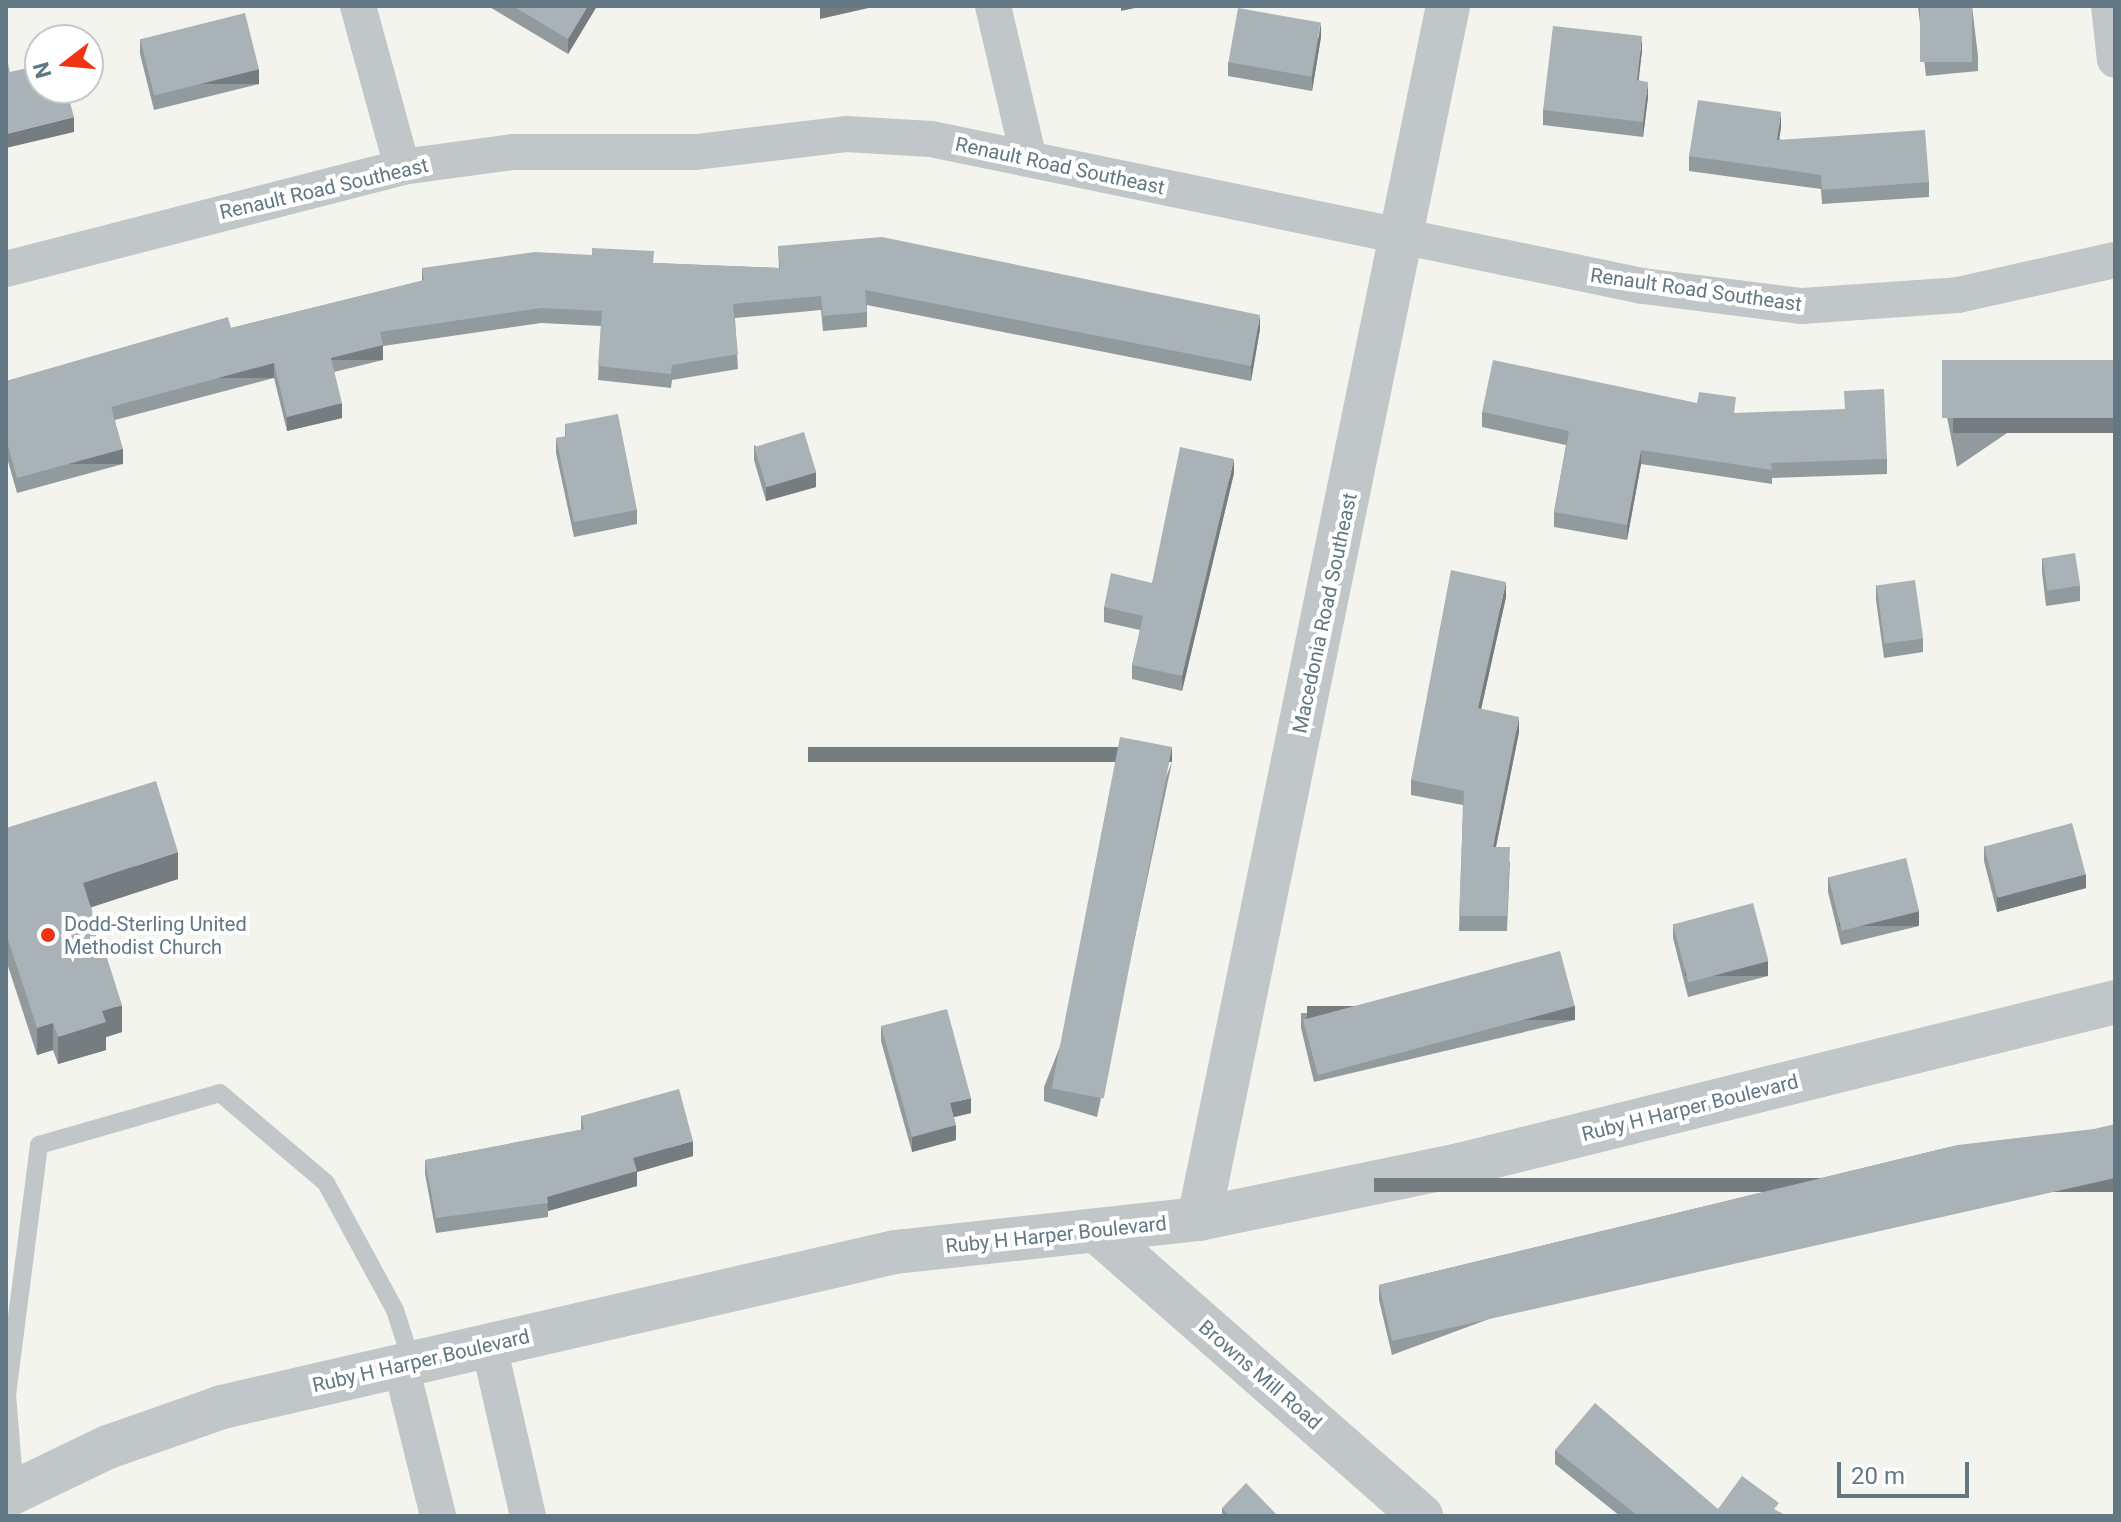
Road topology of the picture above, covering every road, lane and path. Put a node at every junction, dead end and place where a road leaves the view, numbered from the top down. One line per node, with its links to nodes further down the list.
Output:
1 (358, 6): 7 (street)
2 (993, 6): 6 (street)
3 (1448, 6): 8 (street, Macedonia Road Southeast)
4 (2109, 6): 5 (street)
5 (2115, 60)
6 (1029, 159): 7 (street, Renault Road Southeast); 8 (street, Renault Road Southeast)
7 (402, 167): 10 (street, Renault Road Southeast)
8 (1402, 238): 9 (street, Renault Road Southeast); 12 (street, Macedonia Road Southeast)
9 (2115, 260)
10 (6, 269)
11 (2115, 1002): 12 (street, Ruby H Harper Boulevard)
12 (1199, 1219): 13 (street, Ruby H Harper Boulevard)
13 (1099, 1233): 14 (street, Ruby H Harper Boulevard); 19 (street, Browns Mill Road)
14 (489, 1346): 15 (street, Ruby H Harper Boulevard); 18 (street)
15 (406, 1364): 16 (street, Ruby H Harper Boulevard); 16 (lane); 17 (street)
16 (10, 1494)
17 (438, 1516)
18 (528, 1516)
19 (1421, 1516)

